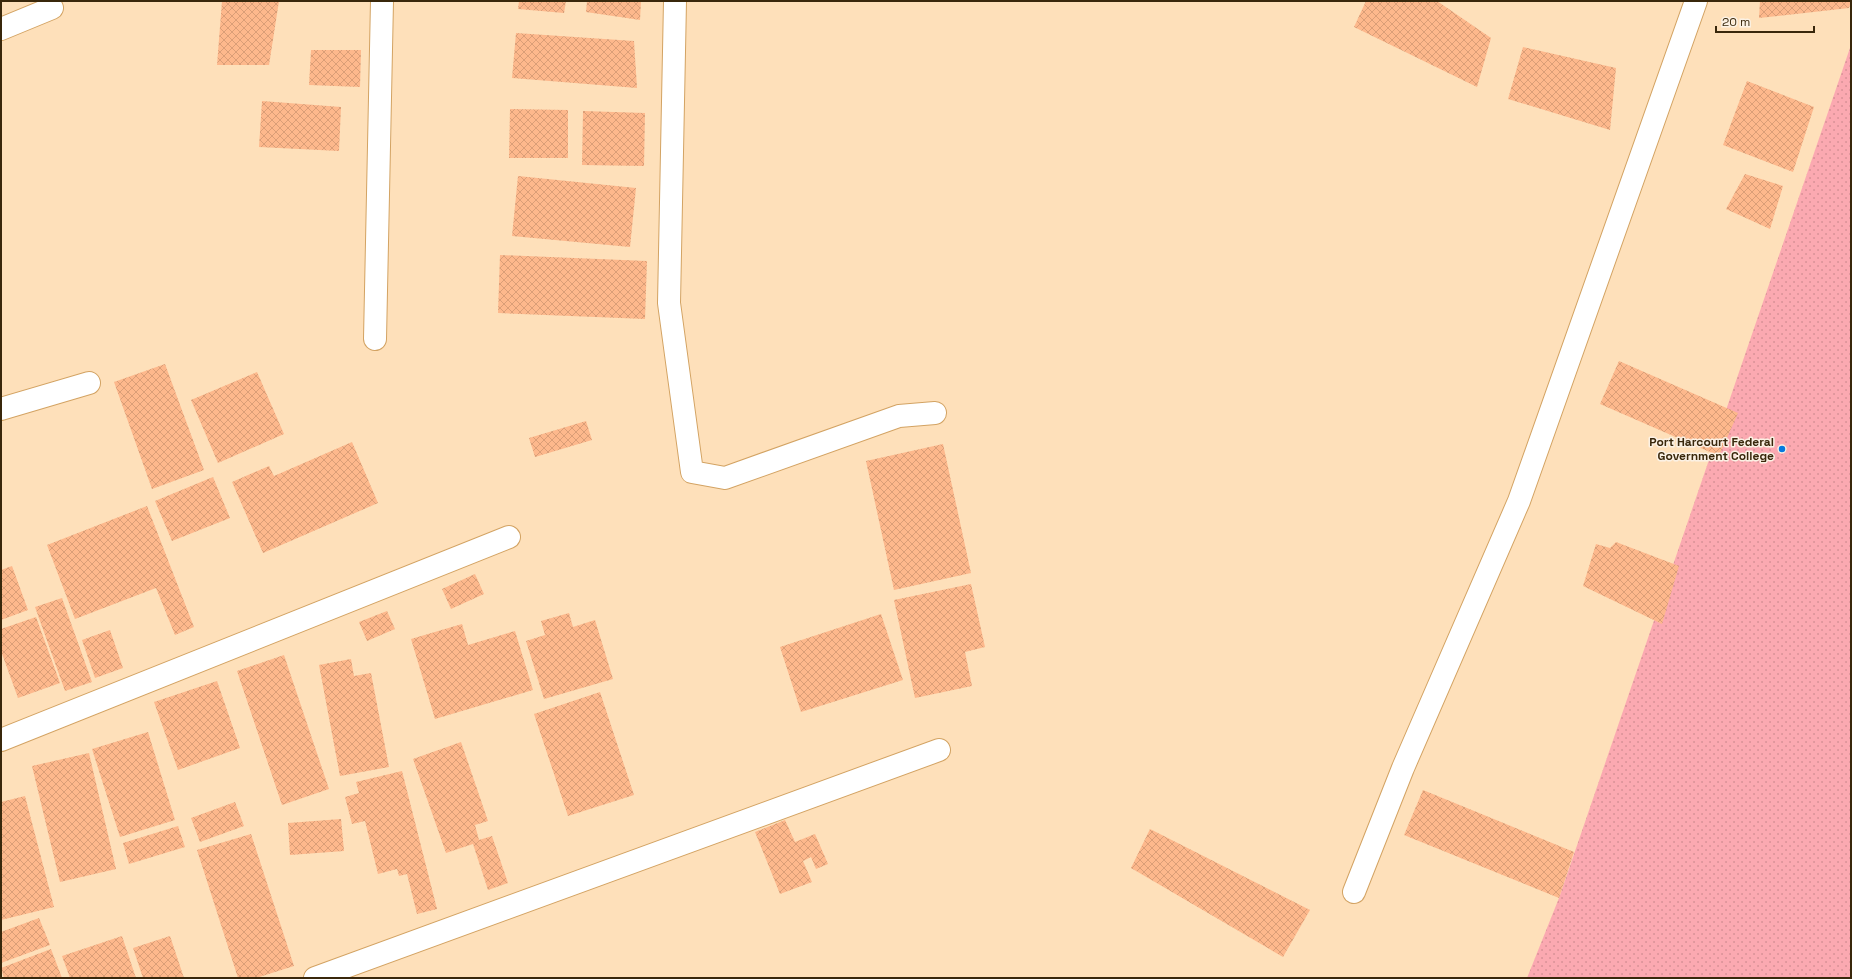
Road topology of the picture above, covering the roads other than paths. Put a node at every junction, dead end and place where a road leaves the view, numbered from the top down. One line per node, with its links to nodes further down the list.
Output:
1 (382, 1): 6 (street)
2 (675, 1): 9 (street)
3 (1696, 1): 13 (street)
4 (52, 8): 5 (street)
5 (1, 30)
6 (375, 339)
7 (89, 383): 8 (street)
8 (1, 409)
9 (935, 413)
10 (509, 537): 11 (street)
11 (1, 740)
12 (939, 750): 14 (street)
13 (1354, 892)
14 (315, 978)

